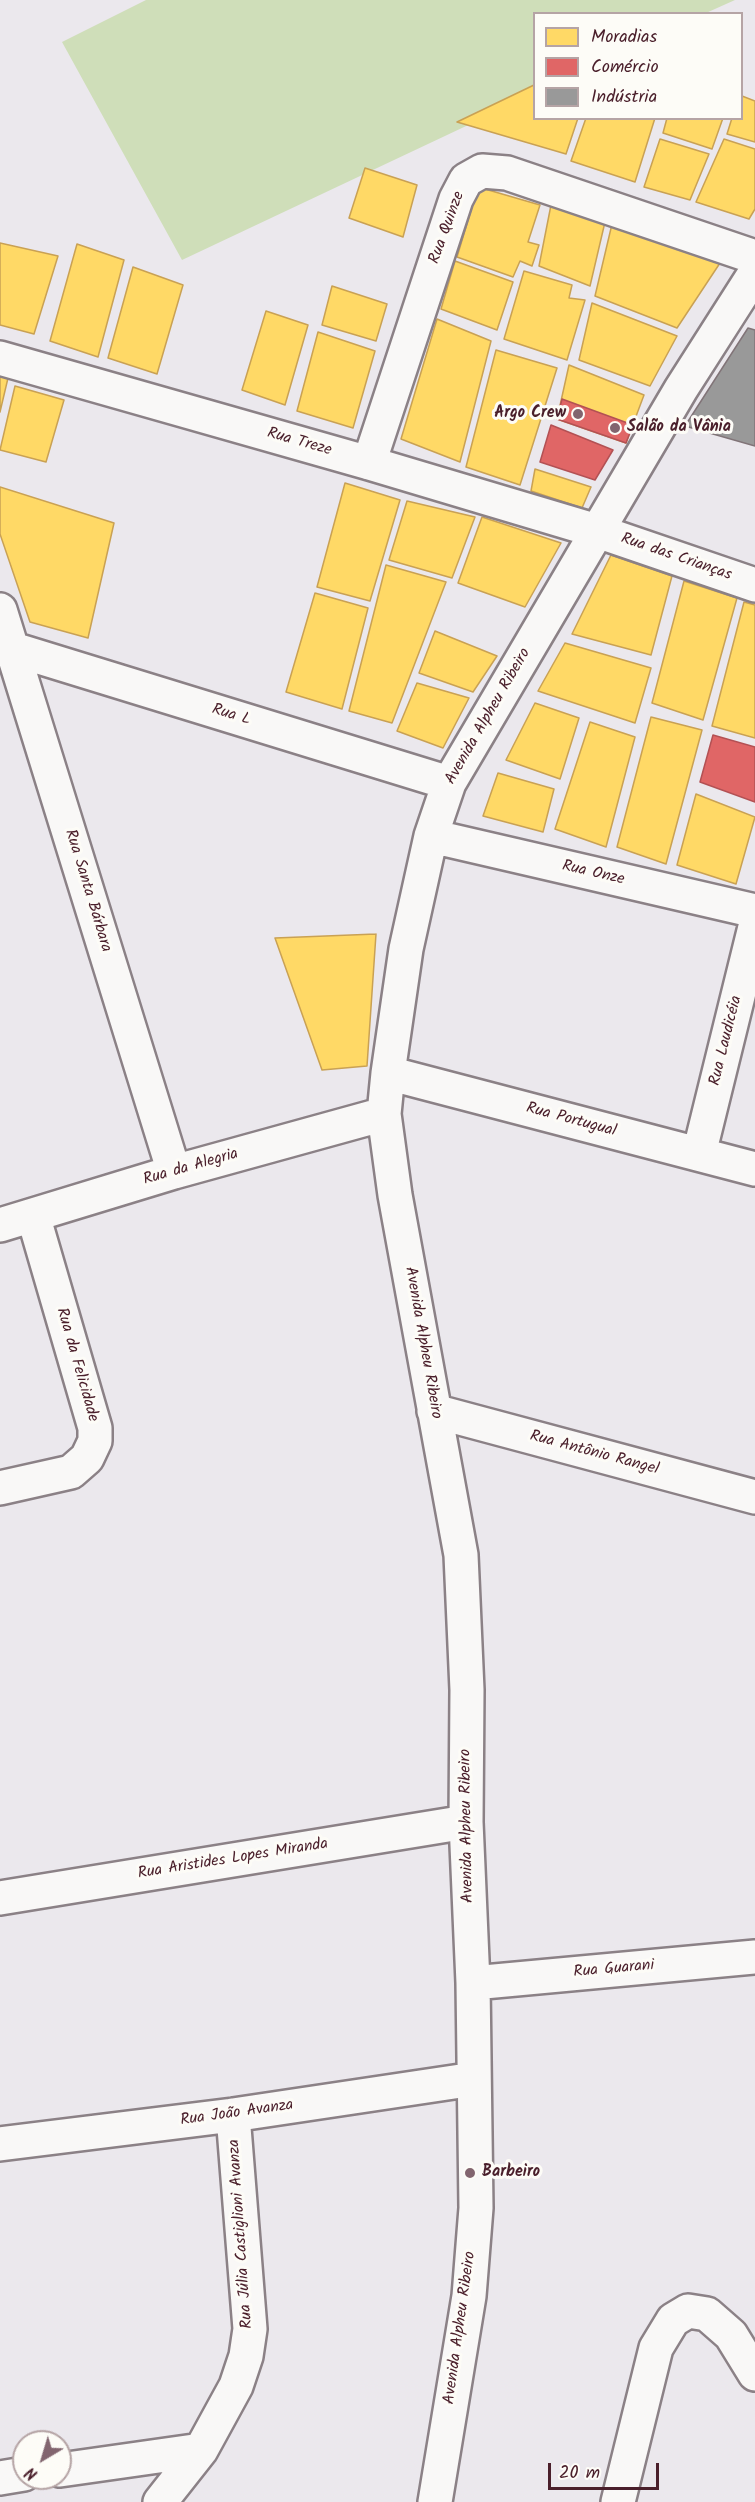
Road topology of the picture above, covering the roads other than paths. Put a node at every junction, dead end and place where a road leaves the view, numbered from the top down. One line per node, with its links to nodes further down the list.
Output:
1 (755, 257): 4 (street, Rua Quinze)
2 (755, 273): 5 (street, Avenida Alpheu Ribeiro)
3 (0, 358): 4 (street, Rua Treze)
4 (369, 463): 5 (street, Rua Treze)
5 (597, 531): 6 (street, Rua das Crianças); 9 (street, Avenida Alpheu Ribeiro)
6 (755, 585)
7 (0, 610): 8 (street, Rua Santa Bárbara)
8 (13, 650): 9 (street, Rua L); 17 (street, Rua Santa Bárbara)
9 (449, 783): 10 (street, Avenida Alpheu Ribeiro)
10 (430, 836): 11 (street, Rua Onze); 13 (street, Avenida Alpheu Ribeiro)
11 (755, 911)
12 (755, 927): 15 (street, Rua Laudicéia)
13 (388, 1073): 14 (street, Avenida Alpheu Ribeiro); 15 (street, Rua Portugual)
14 (384, 1114): 17 (street, Rua da Alegria); 20 (street, Avenida Alpheu Ribeiro)
15 (699, 1154): 16 (street, Rua Portugual)
16 (755, 1170)
17 (174, 1172): 18 (street, Rua da Alegria)
18 (33, 1215): 19 (street, Rua da Alegria); 21 (street, Rua da Felicidade)
19 (0, 1225)
20 (434, 1411): 22 (street, Rua Antônio Rangel); 23 (street, Avenida Alpheu Ribeiro)
21 (0, 1488)
22 (755, 1497)
23 (466, 1822): 24 (street, Rua Aristides Lopes Miranda); 26 (street, Avenida Alpheu Ribeiro)
24 (0, 1898)
25 (755, 1957): 26 (street, Rua Guarani)
26 (473, 1983): 27 (street, Avenida Alpheu Ribeiro)
27 (474, 2079): 28 (street, Rua João Avanza); 34 (street, Avenida Alpheu Ribeiro)
28 (233, 2115): 29 (street, Rua João Avanza); 31 (street, Rua Júlia Castiglioni Avanza)
29 (0, 2144)
30 (755, 2374): 35 (street)
31 (201, 2450): 32 (street); 33 (street, Rua Júlia Castiglioni Avanza)
32 (72, 2468)
33 (160, 2502)
34 (435, 2502)
35 (618, 2502)

